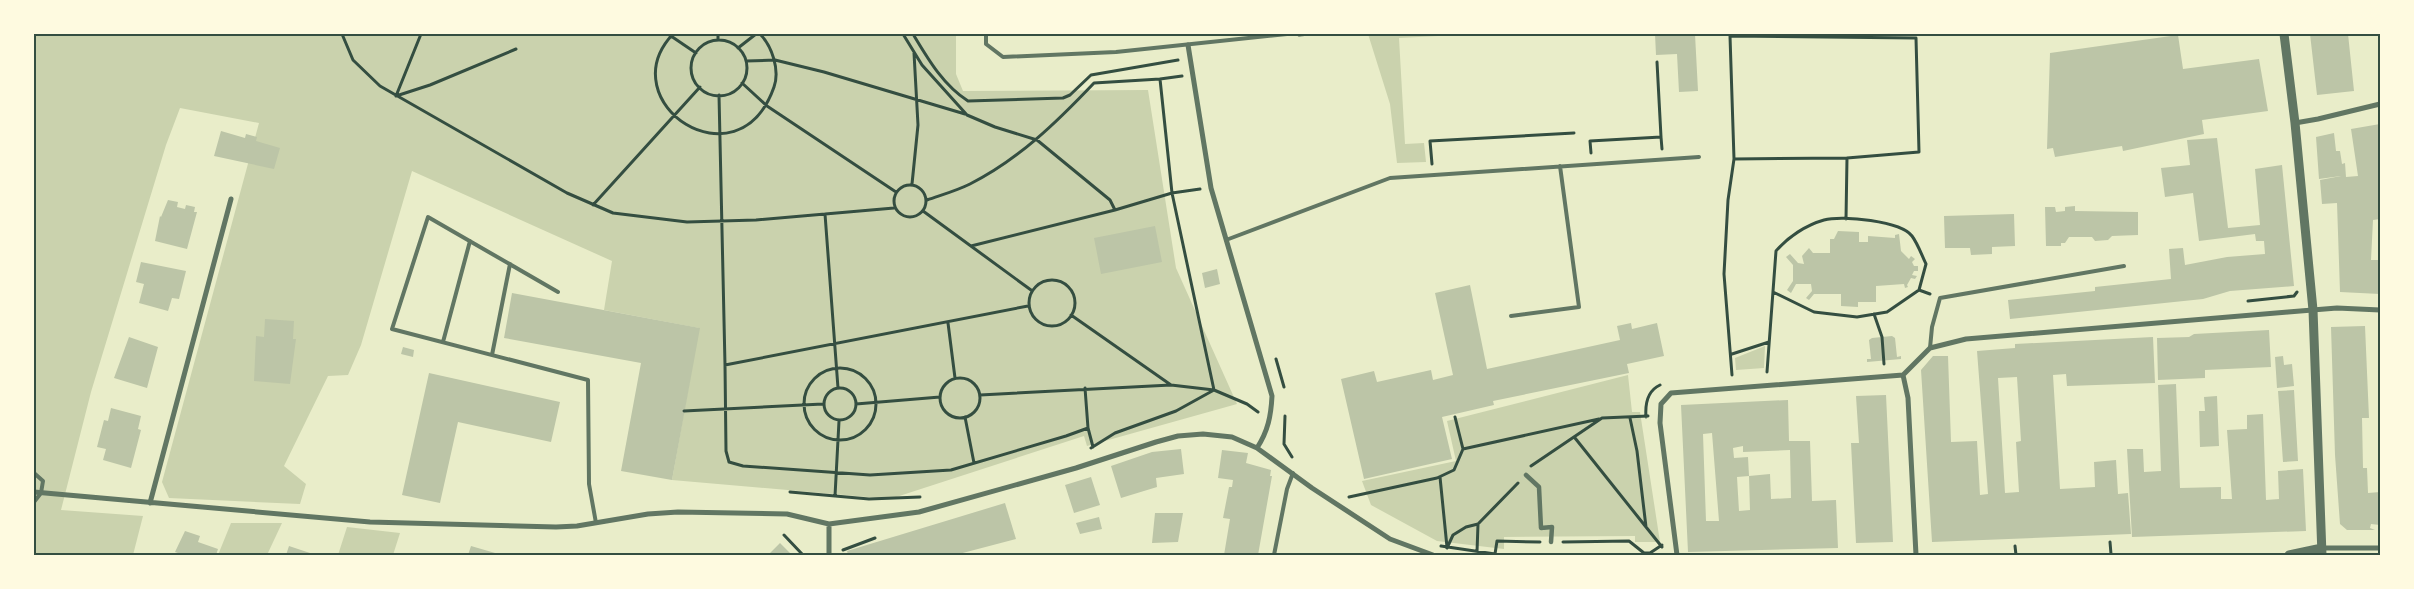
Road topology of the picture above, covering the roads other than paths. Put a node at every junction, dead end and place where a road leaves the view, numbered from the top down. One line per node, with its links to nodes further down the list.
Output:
1 (986, 34): 4 (lane)
2 (1288, 34): 4 (lane)
3 (2284, 34): 6 (street)
4 (1188, 45): 10 (street)
5 (2380, 104): 6 (street)
6 (2295, 122): 15 (street)
7 (1699, 156): 8 (lane)
8 (1560, 166): 10 (lane); 17 (lane)
9 (231, 199): 29 (street)
10 (1225, 240): 22 (street)
11 (470, 241): 12 (lane); 18 (lane); 18 (lane)
12 (510, 264): 14 (lane); 20 (lane)
13 (2124, 266): 19 (lane)
14 (558, 292)
15 (2313, 310): 16 (street); 19 (street); 34 (street)
16 (2380, 310)
17 (1510, 316)
18 (443, 342): 20 (lane)
19 (1930, 348): 21 (street)
20 (492, 355): 30 (lane)
21 (1903, 375): 38 (street); 39 (street)
22 (1257, 448): 24 (street); 31 (street)
23 (34, 473): 27 (lane)
24 (1293, 473): 36 (lane); 37 (street)
25 (1526, 475): 32 (street)
26 (34, 492): 27 (street)
27 (41, 493): 28 (lane); 29 (street)
28 (34, 502)
29 (150, 503): 30 (street)
30 (596, 523): 31 (street)
31 (829, 524): 35 (street)
32 (1551, 542)
33 (2380, 548): 34 (street)
34 (2322, 552): 40 (street)
35 (829, 555)
36 (1274, 555)
37 (1433, 555)
38 (1677, 555)
39 (1916, 555)
40 (2289, 555)

